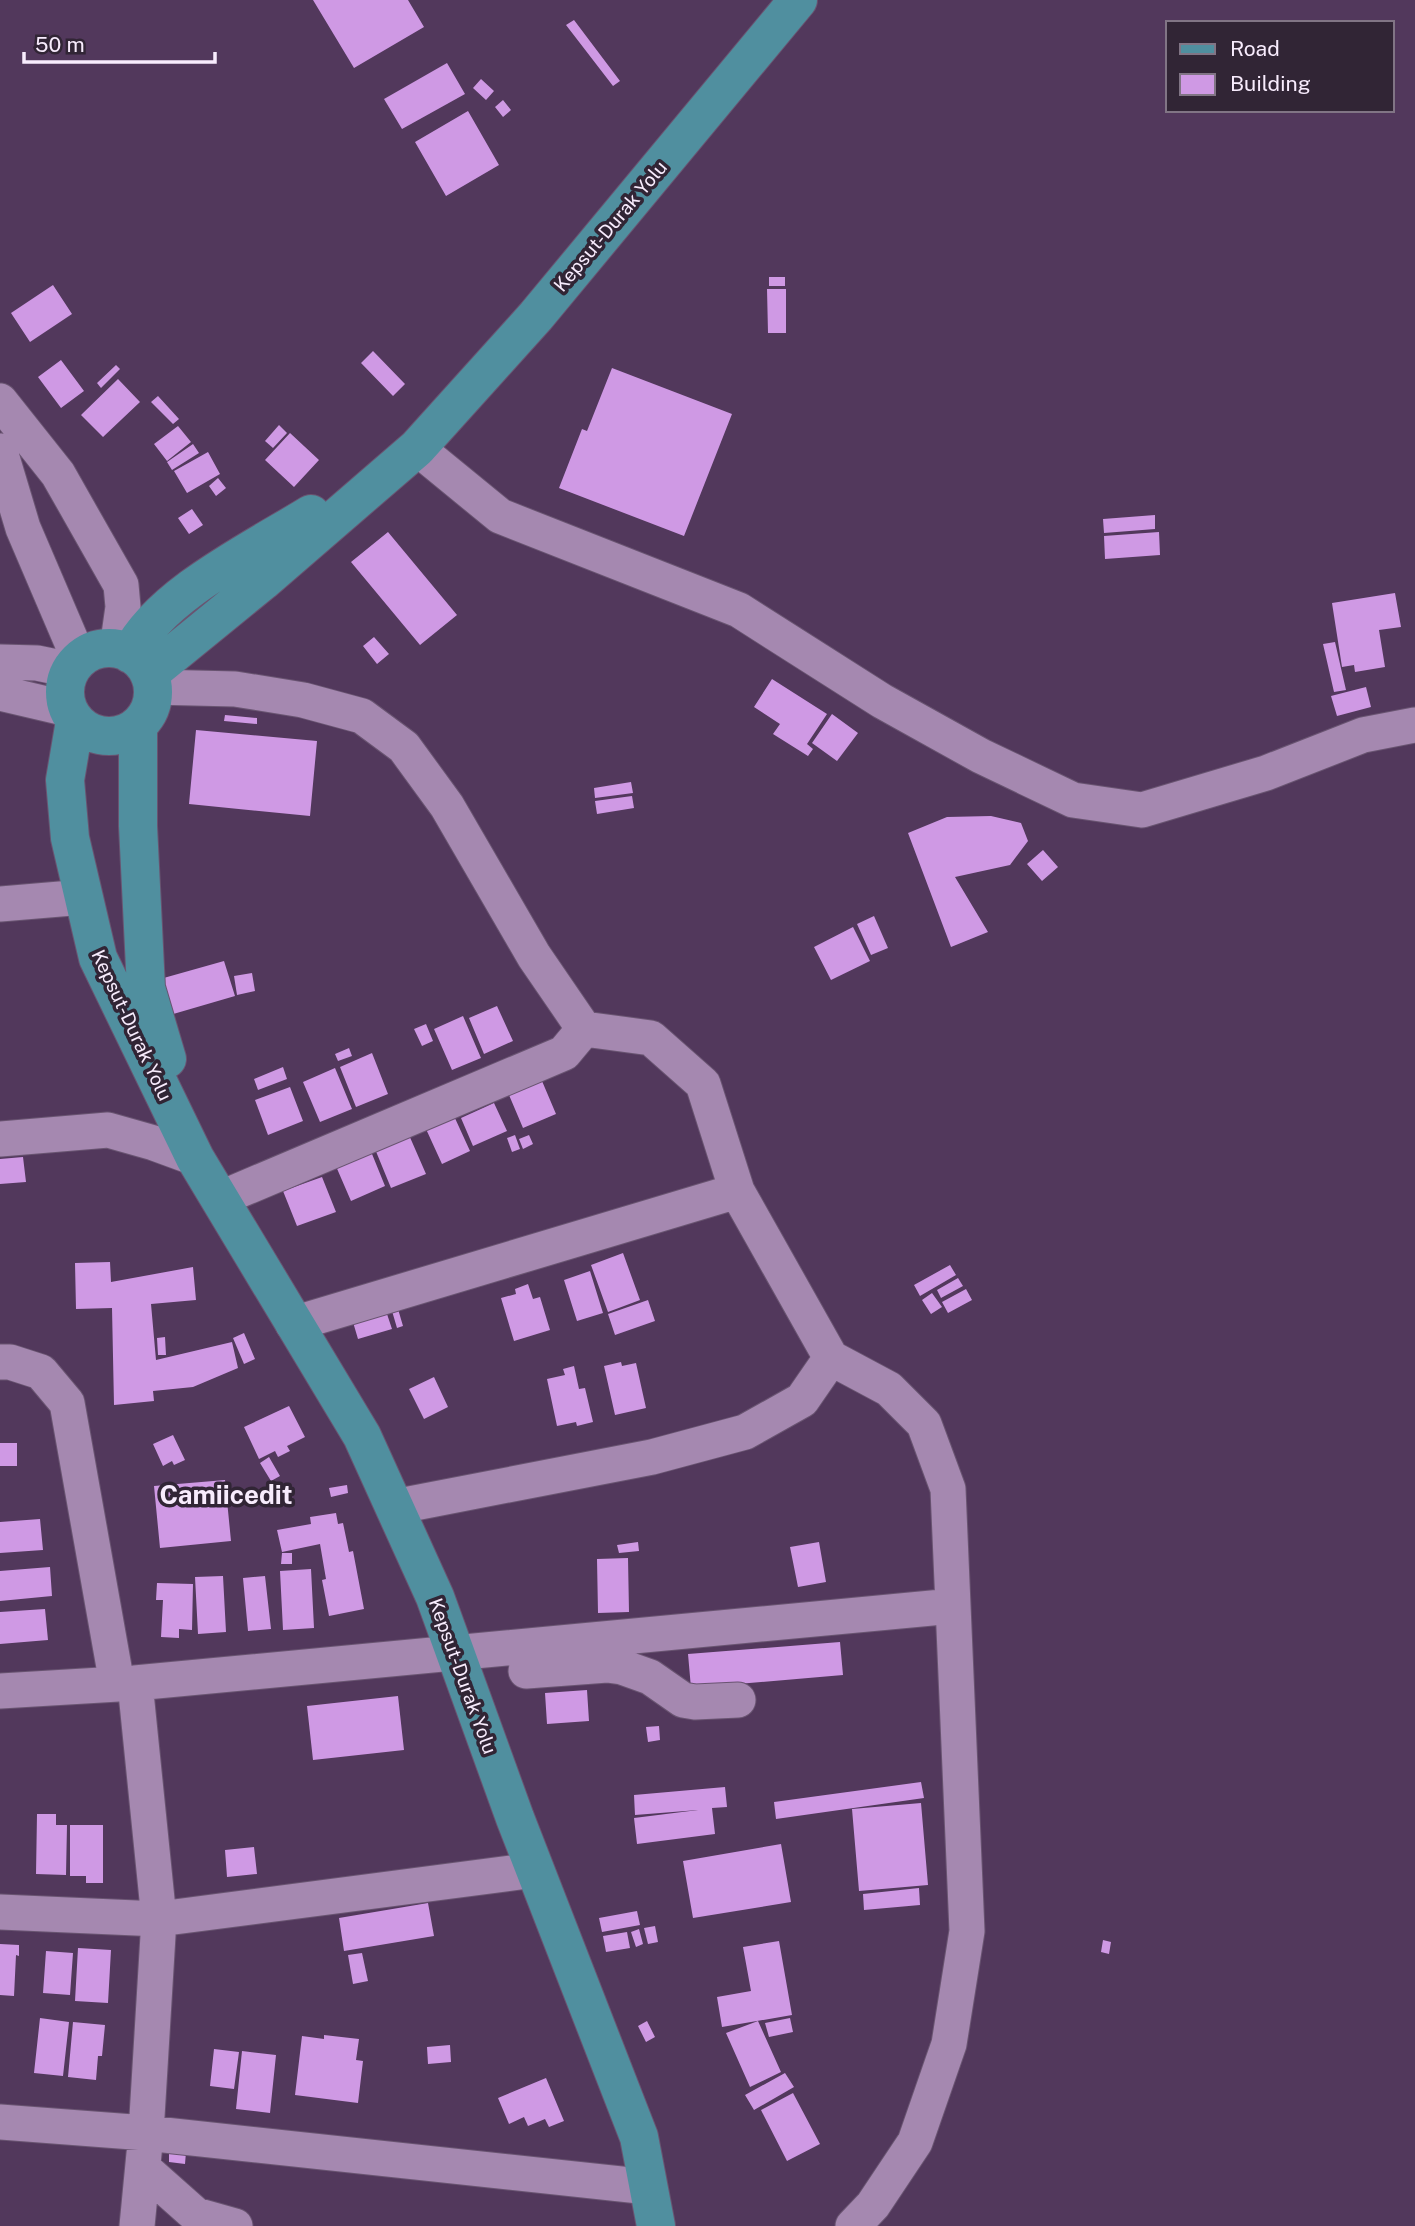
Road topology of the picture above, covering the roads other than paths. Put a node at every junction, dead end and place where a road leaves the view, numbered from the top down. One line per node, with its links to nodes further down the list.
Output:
1 (798, 0): 3 (main road, Kepsut-Durak Yolu)
2 (0, 401): 7 (street)
3 (417, 448): 7 (main road, Kepsut-Durak Yolu); 11 (street)
4 (0, 451): 6 (street)
5 (0, 662): 6 (street)
6 (75, 665): 7 (main road); 9 (main road)
7 (137, 666): 10 (main road); 14 (street)
8 (0, 693): 9 (street)
9 (72, 715): 10 (main road); 12 (main road, Kepsut-Durak Yolu)
10 (138, 725): 16 (main road, Kepsut-Durak Yolu)
11 (1415, 725)
12 (84, 897): 13 (street); 16 (main road, Kepsut-Durak Yolu)
13 (0, 904)
14 (584, 1030): 17 (street); 18 (street)
15 (0, 1139): 16 (street)
16 (195, 1158): 18 (main road, Kepsut-Durak Yolu)
17 (737, 1191): 19 (street); 20 (street)
18 (219, 1199): 19 (main road, Kepsut-Durak Yolu)
19 (293, 1324): 22 (main road, Kepsut-Durak Yolu)
20 (831, 1358): 22 (street); 23 (street)
21 (0, 1362): 25 (street)
22 (394, 1507): 24 (main road, Kepsut-Durak Yolu)
23 (953, 1605): 24 (street); 38 (street)
24 (460, 1665): 25 (street); 27 (street); 28 (main road, Kepsut-Durak Yolu)
25 (126, 1684): 26 (street); 30 (street)
26 (0, 1691)
27 (738, 1700)
28 (535, 1870): 30 (street); 34 (main road, Kepsut-Durak Yolu)
29 (0, 1912): 30 (street)
30 (159, 1919): 32 (street)
31 (0, 2122): 32 (street)
32 (146, 2133): 33 (street); 34 (street)
33 (143, 2168): 35 (street); 36 (street)
34 (649, 2187): 37 (main road, Kepsut-Durak Yolu)
35 (137, 2226)
36 (235, 2226)
37 (656, 2226)
38 (853, 2226)

